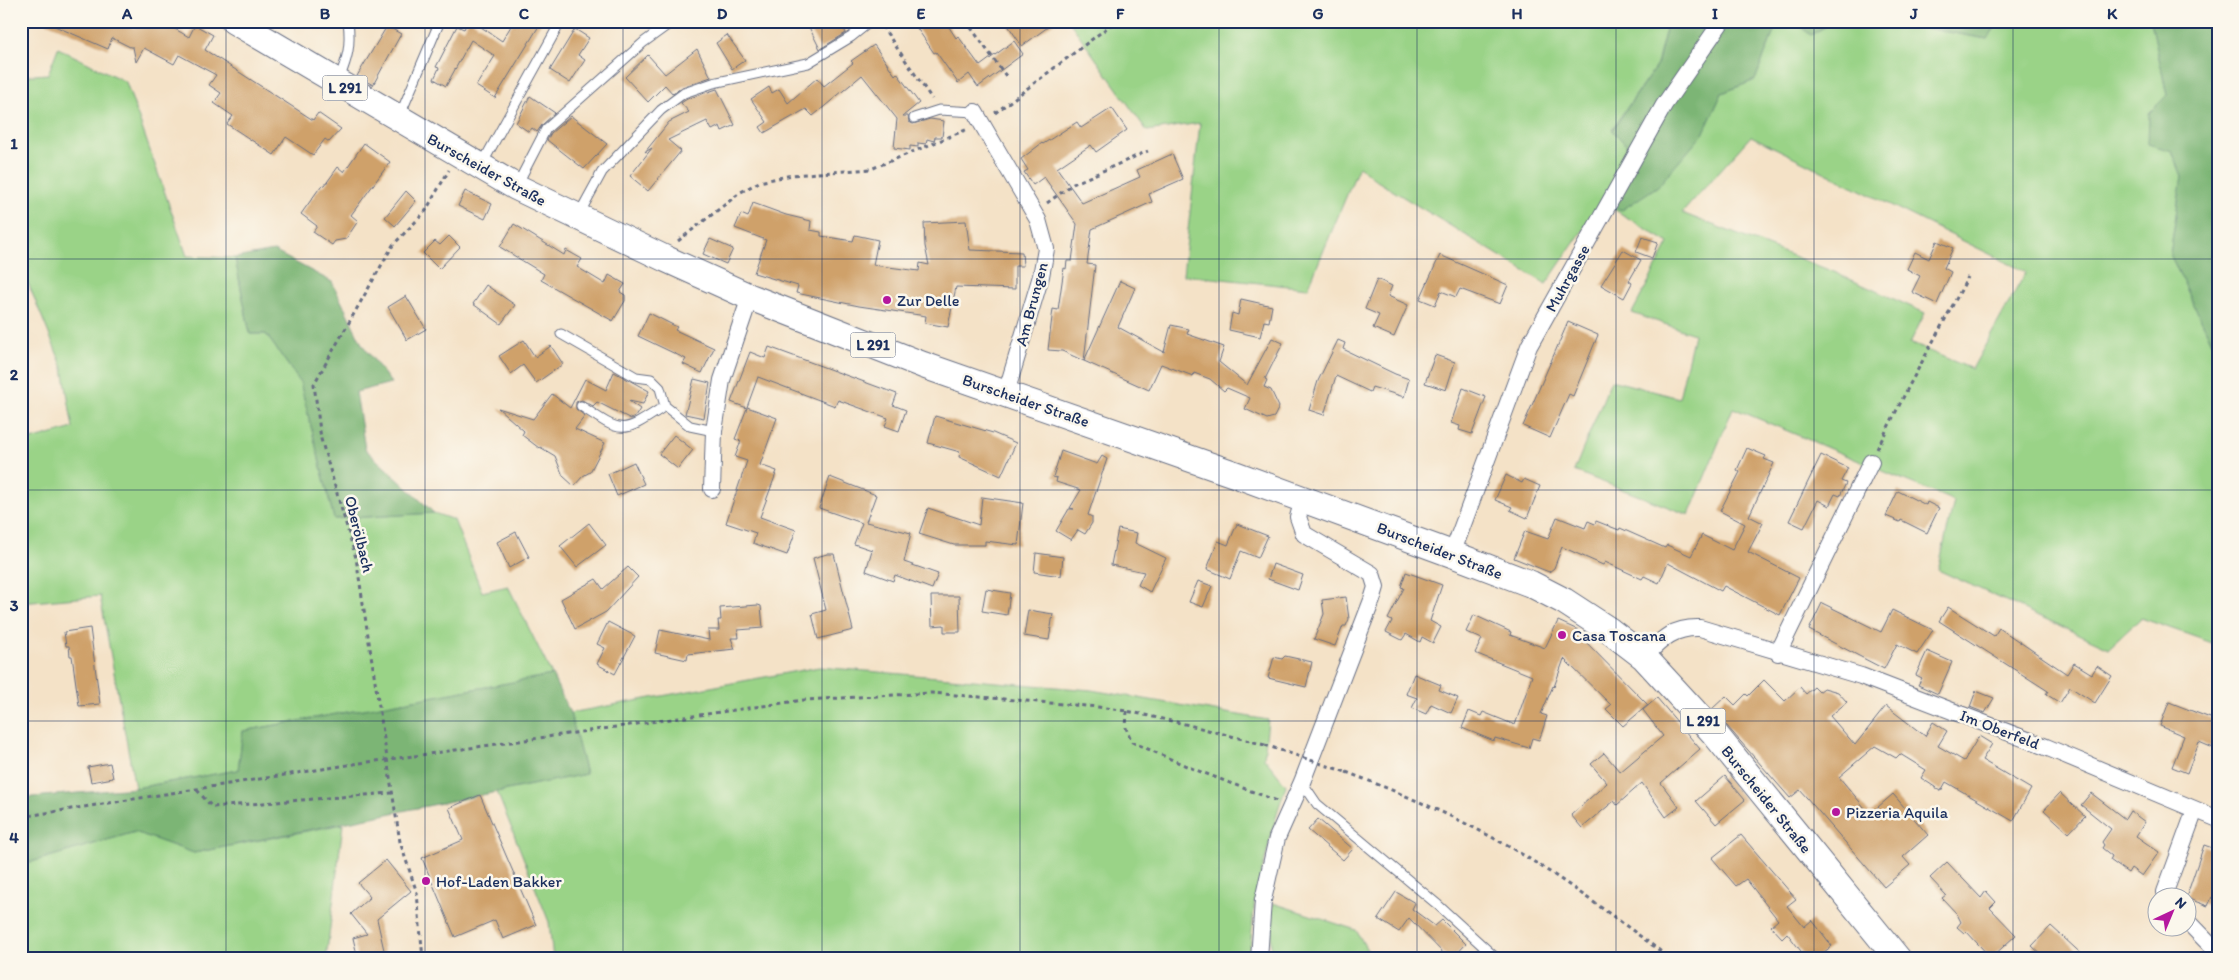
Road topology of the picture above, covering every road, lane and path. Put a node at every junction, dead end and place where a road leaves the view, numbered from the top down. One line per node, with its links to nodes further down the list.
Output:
1 (234, 21): 12 (main road, Burscheider Straße / L 291)
2 (348, 21): 12 (lane)
3 (440, 21): 16 (lane)
4 (561, 21): 19 (lane)
5 (673, 21): 20 (lane)
6 (871, 21): 22 (lane)
7 (879, 21): 13 (path)
8 (966, 21): 11 (path)
9 (1116, 21): 15 (path)
10 (1722, 21): 34 (street, Muhrgasse)
11 (1006, 76)
12 (337, 83): 16 (main road, Burscheider Straße / L 291)
13 (939, 110): 14 (lane); 15 (lane)
14 (914, 118)
15 (978, 118): 21 (street, Am Brungen); 23 (path)
16 (398, 119): 18 (main road, Burscheider Straße / L 291)
17 (1148, 151): 21 (path)
18 (458, 154): 19 (main road, Burscheider Straße / L 291); 40 (path, Oberölbach)
19 (480, 167): 20 (main road, Burscheider Straße / L 291)
20 (516, 188): 22 (main road, Burscheider Straße / L 291)
21 (1034, 213): 27 (street, Am Brungen)
22 (577, 218): 23 (main road, Burscheider Straße / L 291)
23 (666, 260): 25 (main road, Burscheider Straße / L 291)
24 (1968, 277): 31 (path)
25 (750, 297): 27 (main road, Burscheider Straße / L 291); 30 (street)
26 (561, 334): 29 (lane)
27 (1006, 393): 33 (main road, Burscheider Straße / L 291)
28 (581, 406): 29 (lane)
29 (665, 406): 30 (lane)
30 (714, 432): 32 (street)
31 (1871, 462): 35 (street)
32 (712, 489)
33 (1303, 500): 34 (main road, Burscheider Straße / L 291); 38 (street)
34 (1452, 554): 36 (main road, Burscheider Straße / L 291)
35 (1778, 653): 36 (street, Im Oberfeld); 42 (street, Im Oberfeld)
36 (1644, 657): 52 (main road, Burscheider Straße / L 291)
37 (1127, 711): 39 (path, bridge); 41 (path); 51 (path, bridge)
38 (1302, 782): 41 (street); 50 (lane)
39 (197, 790): 40 (path); 43 (path)
40 (391, 793): 48 (path, Oberölbach)
41 (1291, 806): 49 (street)
42 (2194, 810): 44 (street, Im Oberfeld); 45 (street)
43 (21, 818)
44 (2218, 819)
45 (2166, 888)
46 (2196, 930): 47 (street)
47 (2218, 953)
48 (423, 959)
49 (1259, 959)
50 (1497, 959)
51 (1671, 959)
52 (1898, 959)

